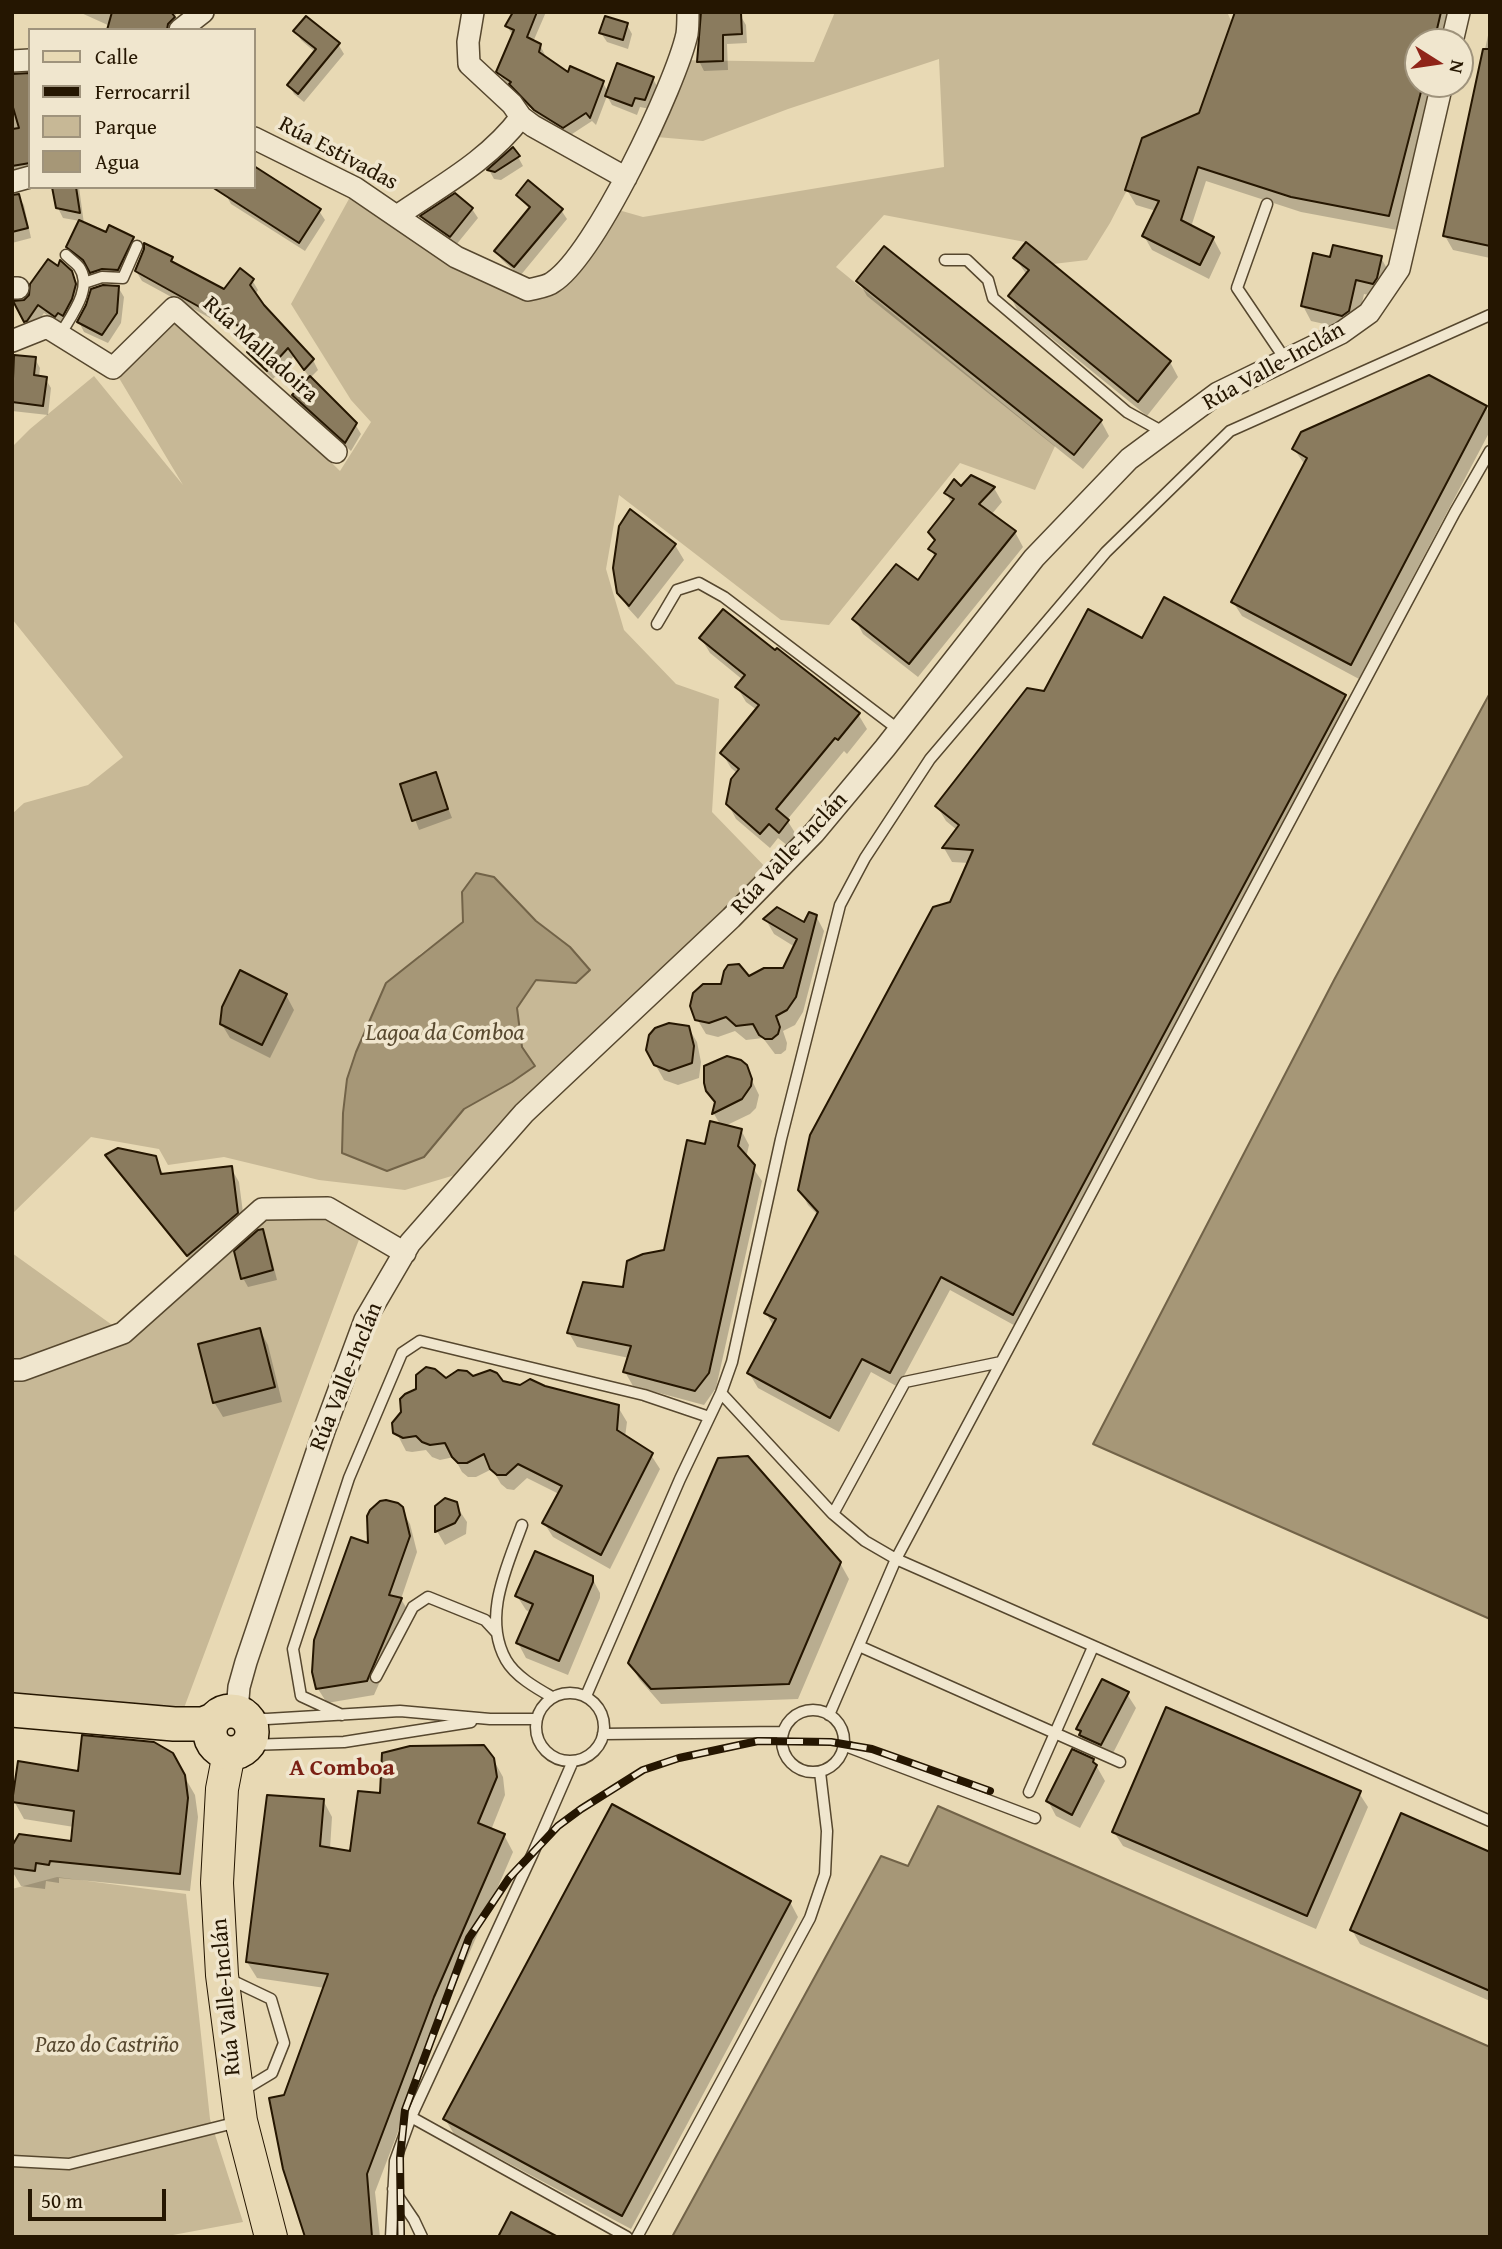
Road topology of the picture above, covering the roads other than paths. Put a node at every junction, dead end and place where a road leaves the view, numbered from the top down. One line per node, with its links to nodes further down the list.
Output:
1 (203, 12): 4 (street)
2 (473, 12): 6 (street)
3 (688, 12): 8 (street, Rúa Estivadas)
4 (183, 28)
5 (1440, 98): 18 (street, Rúa Valle-Inclán)
6 (521, 117): 8 (street); 10 (street, Rúa Estivadas)
7 (256, 139): 10 (street, Rúa Estivadas)
8 (626, 178): 10 (street, Rúa Estivadas)
9 (1267, 204): 18 (lane)
10 (397, 216)
11 (137, 246): 14 (lane)
12 (66, 255): 14 (lane)
13 (945, 260): 19 (lane)
14 (84, 282): 16 (lane)
15 (1490, 315): 27 (lane)
16 (60, 335): 17 (street); 20 (street, Rúa Malladoira)
17 (12, 341)
18 (1285, 359): 19 (street, Rúa Valle-Inclán)
19 (1165, 433): 23 (street, Rúa Valle-Inclán)
20 (336, 452)
21 (1490, 452): 25 (lane)
22 (657, 624): 23 (lane)
23 (899, 730): 24 (street, Rúa Valle-Inclán)
24 (405, 1253): 26 (street); 43 (street, Rúa Valle-Inclán)
25 (1001, 1362): 29 (lane); 31 (lane)
26 (12, 1370)
27 (721, 1393): 28 (lane); 29 (lane)
28 (709, 1417): 36 (lane); 39 (lane)
29 (833, 1514): 31 (lane)
30 (522, 1525): 32 (lane)
31 (896, 1559): 33 (lane); 34 (lane)
32 (497, 1633): 35 (lane); 37 (lane)
33 (859, 1646): 40 (lane); 45 (lane)
34 (1093, 1647): 45 (lane); 53 (lane)
35 (376, 1677)
36 (586, 1696): 37 (lane); 46 (lane)
37 (552, 1697): 42 (lane)
38 (12, 1710): 43 (highway)
39 (342, 1715): 41 (lane); 43 (lane)
40 (829, 1715): 44 (lane); 47 (lane)
41 (490, 1719): 42 (lane); 43 (lane)
42 (536, 1719): 48 (lane)
43 (231, 1732): 54 (main road, Rúa Valle-Inclán)
44 (783, 1732): 46 (lane); 50 (lane)
45 (1055, 1733): 49 (lane); 51 (lane)
46 (603, 1734): 48 (lane)
47 (843, 1745): 50 (lane); 52 (lane)
48 (573, 1761): 56 (lane)
49 (1120, 1762)
50 (820, 1772): 63 (lane)
51 (1029, 1792)
52 (1035, 1818)
53 (1490, 1821)
54 (222, 1975): 55 (main road, Rúa Valle-Inclán); 55 (lane)
55 (239, 2108): 57 (lane); 59 (main road, Rúa Valle-Inclán)
56 (411, 2118): 58 (lane); 62 (lane)
57 (12, 2161)
58 (393, 2189): 60 (lane); 61 (lane)
59 (271, 2237)
60 (391, 2237)
61 (422, 2237)
62 (627, 2237)
63 (637, 2237)

